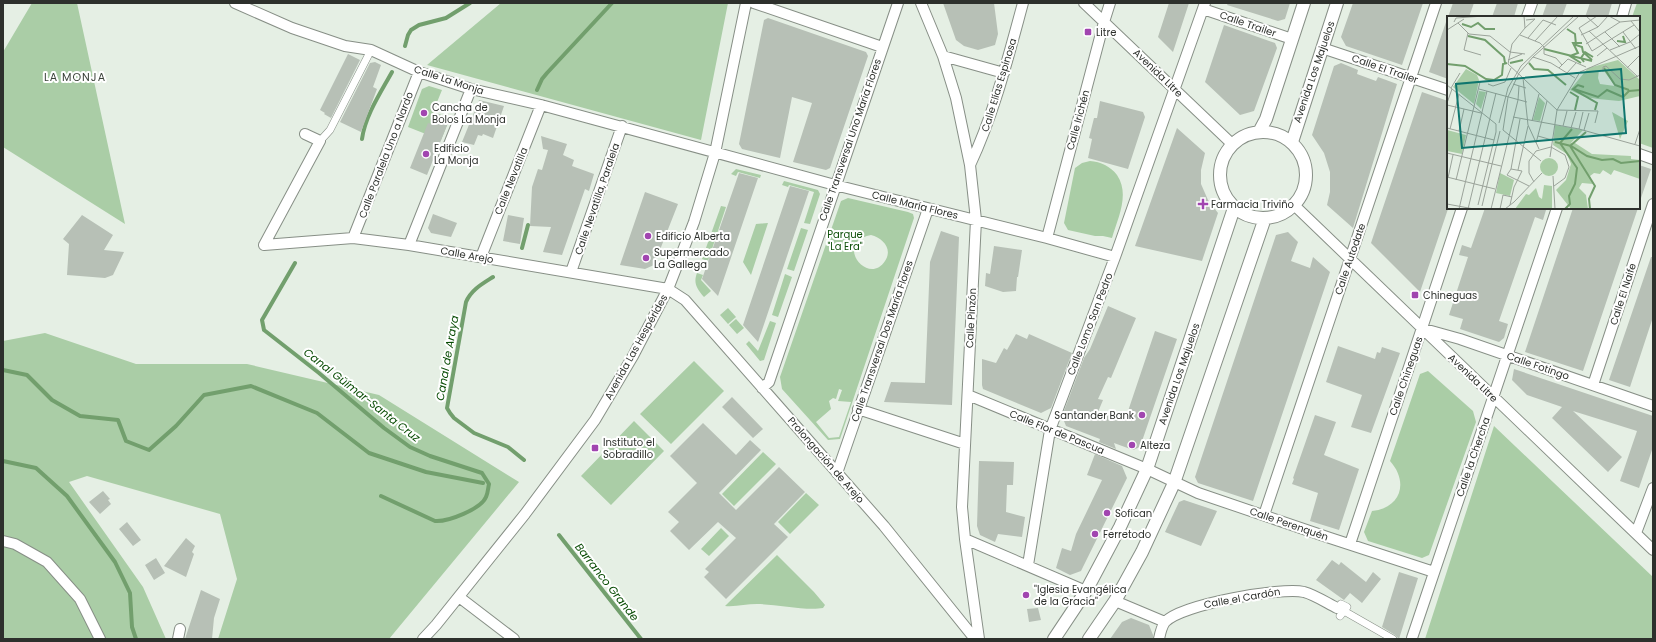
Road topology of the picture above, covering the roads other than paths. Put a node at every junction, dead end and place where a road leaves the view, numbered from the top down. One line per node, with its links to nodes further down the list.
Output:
1 (235, 3): 21 (street, Calle La Monja)
2 (746, 3): 36 (street, Avenida Las Hespérides)
3 (754, 3): 19 (street)
4 (898, 3): 19 (street, Calle Transversal Uno María Flores)
5 (921, 3): 22 (street, Calle Pinzón)
6 (1023, 3): 24 (street, Calle Elías Espinosa)
7 (1084, 3): 17 (street, Avenida Litre)
8 (1110, 3): 17 (street, Calle Irichén)
9 (1304, 3): 18 (street)
10 (1337, 3): 20 (street, Avenida Los Majuelos)
11 (1436, 3): 25 (street, Calle Autodate)
12 (1532, 3): 15 (street)
13 (1626, 3): 16 (street)
14 (1204, 6): 18 (street, Calle Trailer); 27 (street, Calle Lomo San Pedro)
15 (1527, 16)
16 (1622, 16)
17 (1104, 22): 27 (street, Avenida Litre); 50 (street, Calle Irichén)
18 (1292, 39): 31 (street)
19 (882, 47): 40 (street, Calle Transversal Uno María Flores)
20 (1322, 48): 25 (street, Calle El Trailer); 34 (street, Avenida Los Majuelos)
21 (371, 50): 23 (street, Calle La Monja); 33 (street)
22 (943, 56): 24 (street); 39 (street, Calle Pinzón)
23 (419, 72): 26 (street, Calle La Monja); 49 (street, Calle Paralela Uno a Nardo)
24 (1004, 73): 39 (street, Calle Elías Espinosa)
25 (1412, 78): 28 (street, Calle El Trailer); 54 (street, Calle Autodate)
26 (471, 89): 29 (street, Calle La Monja); 51 (street)
27 (1175, 90): 35 (street, Avenida Litre); 53 (street, Calle Lomo San Pedro)
28 (1447, 90)
29 (541, 105): 30 (street, Calle La Monja); 52 (street, Calle Nevatilla)
30 (622, 126): 36 (street, Calle La Monja); 55 (street, Calle Nevatilla, Paralela)
31 (1259, 132): 34 (street); 35 (street)
32 (305, 134): 33 (street)
33 (320, 141): 49 (street, Calle Arejo)
34 (1292, 142): 42 (street)
35 (1232, 143): 43 (street)
36 (715, 153): 40 (street, Calle María Flores); 56 (street, Avenida Las Hespérides)
37 (1640, 154): 38 (street)
38 (1653, 159)
39 (970, 166): 48 (street, Calle Pinzón)
40 (835, 185): 44 (street, Calle María Flores); 60 (street, Calle Transversal Uno María Flores)
41 (1653, 204): 59 (street, Calle El Naife)
42 (1294, 205): 47 (street); 54 (street, Avenida Litre)
43 (1234, 208): 47 (street); 67 (street, Avenida Los Majuelos)
44 (928, 209): 48 (street, Calle María Flores); 64 (street, Calle Transversal Dos María Flores)
45 (1462, 209): 57 (street, Calle Chineguas)
46 (1557, 209): 58 (street, Calle la Chercha)
47 (1265, 218): 69 (street)
48 (976, 220): 50 (street, Calle María Flores); 61 (street, Calle Pinzón)
49 (353, 238): 51 (street, Calle Arejo)
50 (1047, 238): 53 (street, Calle María Flores)
51 (409, 245): 52 (street, Calle Arejo)
52 (481, 257): 55 (street, Calle Arejo)
53 (1115, 257): 65 (street, Calle Lomo San Pedro)
54 (1350, 259): 57 (street, Avenida Litre); 71 (street, Calle Autodate)
55 (571, 272): 56 (street, Calle Arejo)
56 (668, 290): 60 (street, Prolongación de Arejo); 80 (street, Avenida Las Hespérides)
57 (1422, 328): 58 (street, Calle Fotingo); 62 (street, Avenida Litre); 75 (street, Calle Chineguas)
58 (1508, 356): 59 (street, Calle Fotingo); 62 (street, Calle la Chercha)
59 (1593, 385): 63 (street, Calle Fotingo)
60 (762, 388): 68 (street, Prolongación de Arejo)
61 (968, 395): 65 (street, Calle Flor de Pascua); 66 (street, Calle Pinzón)
62 (1494, 397): 72 (street, Avenida Litre); 78 (street, Calle la Chercha)
63 (1653, 406)
64 (858, 409): 66 (street); 68 (street, Calle Transversal Dos María Flores)
65 (1050, 430): 67 (street, Calle Flor de Pascua); 77 (street, Calle Lomo San Pedro)
66 (966, 444): 73 (street, Calle Pinzón)
67 (1147, 469): 69 (street, Calle Perenquén); 79 (street, Avenida Los Majuelos)
68 (837, 473): 88 (street, Prolongación de Arejo)
69 (1174, 483): 71 (street, Calle Perenquén); 81 (street)
70 (1653, 488): 72 (street)
71 (1264, 515): 75 (street, Calle Perenquén)
72 (1636, 533): 76 (street, Avenida Litre)
73 (965, 539): 77 (street); 89 (street, Calle Pinzón)
74 (3, 541): 85 (street)
75 (1350, 544): 78 (street, Calle Perenquén)
76 (1653, 550)
77 (1028, 565): 79 (street)
78 (1434, 572): 84 (street, Calle la Chercha)
79 (1086, 591): 90 (street, Avenida Los Majuelos)
80 (459, 597): 86 (street, Avenida Las Hespérides); 87 (street)
81 (1115, 601): 83 (street); 91 (street)
82 (1340, 609): 83 (street, Calle el Cardón); 93 (street, Calle el Cardón)
83 (1165, 622): 92 (street)
84 (1410, 638)
85 (100, 639)
86 (423, 639)
87 (514, 639)
88 (975, 639)
89 (979, 639)
90 (1054, 639)
91 (1089, 639)
92 (1159, 639)
93 (1393, 639)

